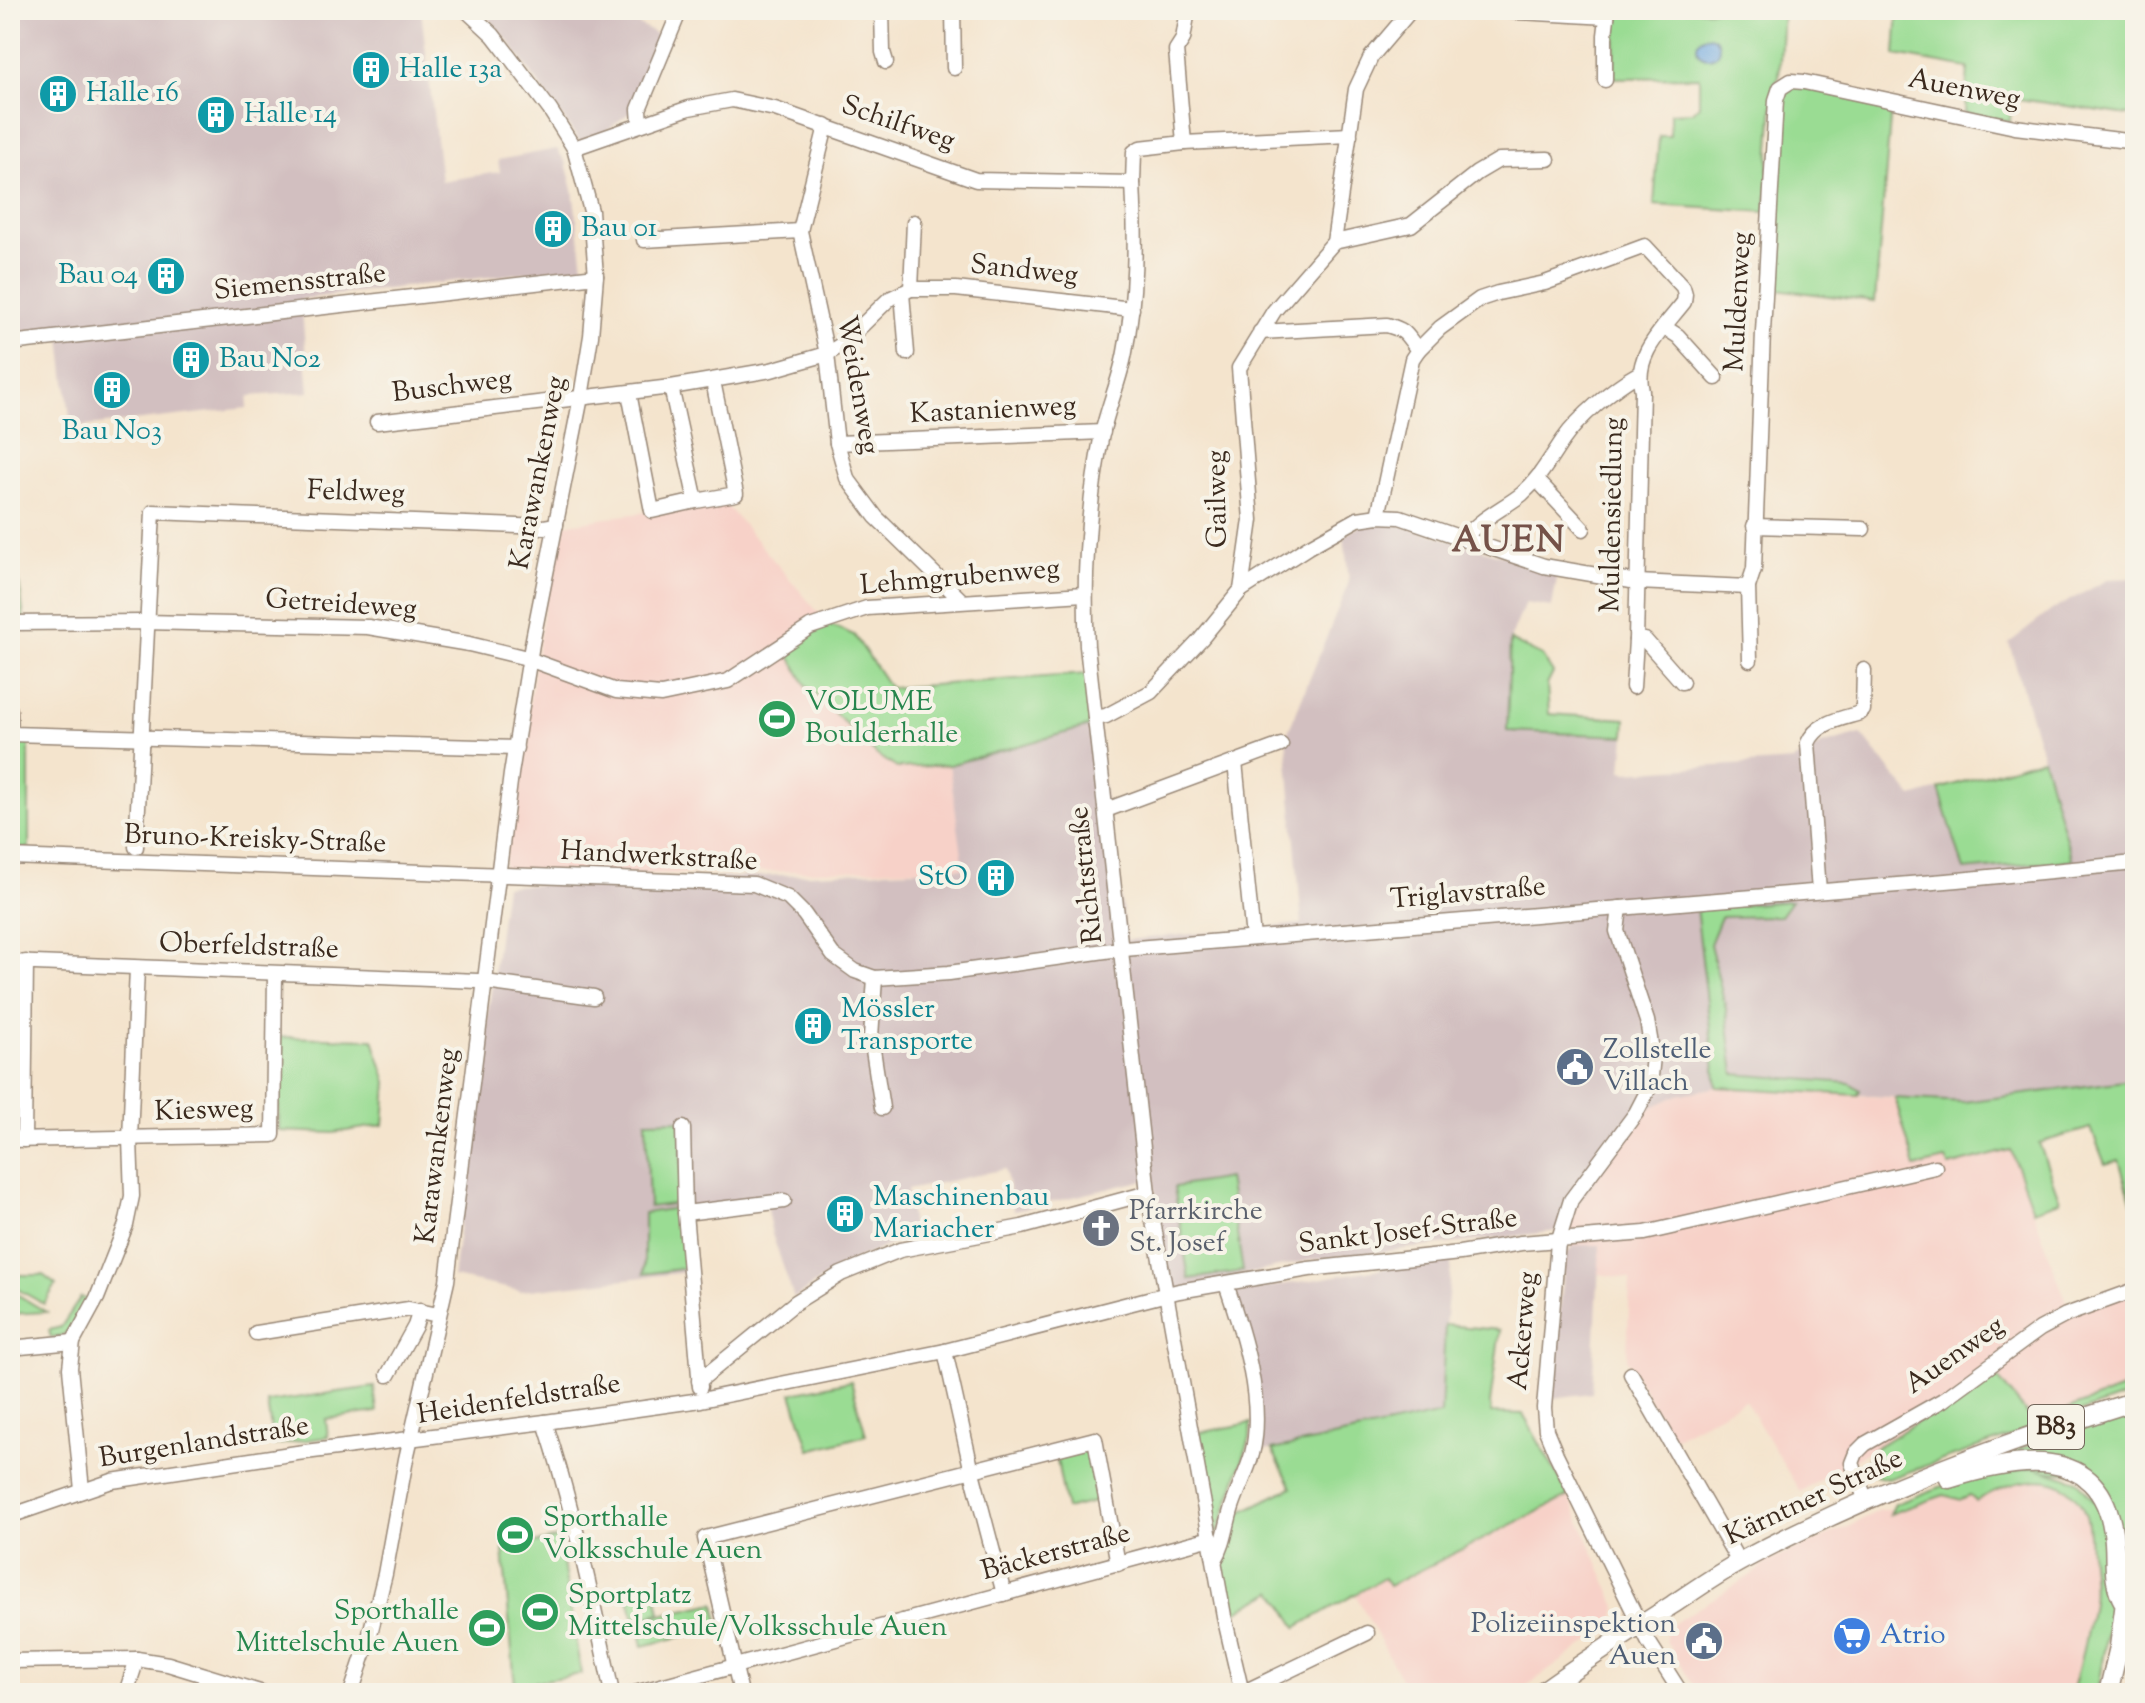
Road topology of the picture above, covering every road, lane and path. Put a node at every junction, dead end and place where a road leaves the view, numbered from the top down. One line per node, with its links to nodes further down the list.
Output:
1 (466, 10): 18 (street, Karawankenweg)
2 (680, 10): 13 (street)
3 (882, 10): 9 (street)
4 (953, 10): 10 (street)
5 (1188, 10): 17 (street)
6 (1411, 10): 15 (street)
7 (1482, 10): 8 (street)
8 (1608, 14): 11 (street)
9 (886, 62)
10 (954, 68)
11 (1605, 80)
12 (1784, 84): 16 (street, Auenweg); 47 (street, Muldenweg)
13 (640, 124): 14 (street, Schilfweg); 18 (street, Schilfweg)
14 (826, 126): 20 (street, Schilfweg); 22 (street, Weidenweg)
15 (1350, 135): 17 (street); 24 (street)
16 (2135, 142)
17 (1184, 143): 20 (street)
18 (574, 148): 25 (street, Karawankenweg)
19 (1548, 159): 24 (street)
20 (1133, 183): 27 (street, Richtstraße)
21 (914, 222): 26 (street)
22 (800, 231): 23 (street); 33 (street, Weidenweg)
23 (644, 240)
24 (1334, 242): 29 (street, Gailweg)
25 (596, 276): 30 (street, Siemensstraße); 39 (street, Karawankenweg)
26 (906, 291): 27 (street, Sandweg); 32 (street); 33 (street)
27 (1132, 309): 41 (street, Richtstraße)
28 (1664, 327): 31 (street, Muldensiedlung); 34 (street, Muldensiedlung); 35 (street)
29 (1260, 332): 31 (street); 53 (street, Gailweg)
30 (10, 343)
31 (1418, 350): 45 (street)
32 (907, 353)
33 (827, 354): 36 (street); 42 (street, Weidenweg)
34 (1638, 374): 43 (street, Muldensiedlung); 51 (street, Muldensiedlung)
35 (1716, 378)
36 (713, 381): 37 (street); 44 (street)
37 (671, 387): 38 (street); 44 (street)
38 (629, 393): 39 (street); 44 (street)
39 (581, 397): 40 (street, Buschweg); 46 (street, Karawankenweg)
40 (377, 422)
41 (1103, 432): 42 (street, Kastanienweg); 54 (street, Richtstraße)
42 (837, 443): 55 (street, Weidenweg)
43 (1537, 480): 48 (street, Muldensiedlung); 50 (street, Muldensiedlung)
44 (696, 501)
45 (1378, 516): 50 (street); 53 (street)
46 (556, 525): 56 (street, Feldweg); 59 (street, Karawankenweg)
47 (1754, 526): 49 (street); 52 (street, Muldenweg)
48 (1583, 529)
49 (1863, 529)
50 (1465, 540): 51 (street)
51 (1637, 582): 52 (street); 58 (street, Muldensiedlung)
52 (1748, 587): 60 (street, Muldenweg)
53 (1241, 590): 65 (street)
54 (1084, 594): 55 (street, Lehmgrubenweg); 65 (street, Richtstraße)
55 (961, 600): 59 (street, Lehmgrubenweg)
56 (145, 622): 57 (street, Getreideweg); 59 (street, Getreideweg); 67 (street)
57 (10, 623)
58 (1636, 640): 62 (street, Muldensiedlung); 63 (street)
59 (530, 659): 69 (street, Karawankenweg)
60 (1750, 660)
61 (1864, 670): 76 (street)
62 (1682, 682)
63 (1633, 687)
64 (10, 710): 66 (street)
65 (1095, 718): 71 (street, Richtstraße)
66 (11, 734): 67 (street)
67 (140, 739): 69 (street); 72 (street)
68 (1281, 745): 70 (street)
69 (516, 748): 75 (street, Karawankenweg)
70 (1235, 762): 71 (street); 78 (street)
71 (1106, 810): 79 (street, Richtstraße)
72 (136, 847)
73 (10, 857): 75 (street, Bruno-Kreisky-Straße)
74 (2135, 863): 76 (street, Triglavstraße)
75 (499, 875): 84 (street, Handwerkstraße); 85 (street, Karawankenweg)
76 (1819, 891): 77 (street, Triglavstraße)
77 (1620, 908): 78 (street, Triglavstraße); 95 (street, Ackerweg)
78 (1253, 938): 79 (street, Triglavstraße)
79 (1121, 950): 84 (street); 92 (street, Richtstraße)
80 (10, 962): 81 (street, Oberfeldstraße)
81 (26, 962): 82 (street, Oberfeldstraße); 90 (street, Kiesweg)
82 (137, 968): 83 (street, Oberfeldstraße); 89 (street)
83 (275, 975): 85 (street, Oberfeldstraße); 89 (street, Kiesweg)
84 (875, 978): 87 (street)
85 (486, 982): 86 (street); 100 (street, Karawankenweg)
86 (594, 997)
87 (882, 1108)
88 (683, 1128): 94 (street)
89 (130, 1139): 90 (street, Kiesweg); 102 (street)
90 (17, 1140)
91 (1935, 1167): 95 (street, Sankt Josef-Straße)
92 (1148, 1193): 98 (street, Richtstraße); 107 (street)
93 (784, 1201): 94 (street)
94 (685, 1213): 107 (street)
95 (1558, 1242): 96 (street, Sankt Josef-Straße); 124 (street, Ackerweg)
96 (1226, 1284): 98 (street, Sankt Josef-Straße); 119 (street, Richtstraße)
97 (2135, 1290): 115 (street, Auenweg)
98 (1167, 1294): 104 (street, Sankt Josef-Straße); 118 (street, Richtstraße)
99 (420, 1310): 100 (street); 101 (street); 106 (street)
100 (438, 1315): 111 (street, Karawankenweg)
101 (256, 1333)
102 (73, 1342): 103 (street); 114 (street)
103 (10, 1348)
104 (945, 1351): 108 (street, Sankt Josef-Straße); 112 (street)
105 (1631, 1374): 120 (street)
106 (388, 1375)
107 (699, 1381): 108 (street)
108 (701, 1400): 110 (street, Heidenfeldstraße)
109 (2135, 1401): 113 (main road, Kärntner Straße / B83)
110 (545, 1422): 111 (street, Heidenfeldstraße); 132 (street)
111 (410, 1439): 114 (street, Burgenlandstraße); 131 (street, Heidenfeldstraße)
112 (972, 1472): 121 (street); 122 (street); 128 (street)
113 (1923, 1478): 115 (main road, Kärntner Straße / B83); 123 (main road)
114 (82, 1490): 116 (street, Burgenlandstraße)
115 (1866, 1501): 120 (main road, Kärntner Straße / B83)
116 (10, 1516)
117 (2135, 1528): 123 (main road)
118 (1211, 1538): 119 (street, Richtstraße); 121 (street, Bäckerstraße)
119 (1215, 1560): 135 (street, Richtstraße)
120 (1739, 1562): 124 (main road, Kärntner Straße / B83)
121 (1118, 1564): 122 (street, Bäckerstraße)
122 (1004, 1594): 128 (street, Bäckerstraße)
123 (2130, 1607): 138 (main road)
124 (1640, 1626): 136 (main road, Kärntner Straße / B83); 137 (street, Ackerweg)
125 (1367, 1633): 135 (street)
126 (137, 1659): 127 (street); 129 (street); 130 (street)
127 (10, 1661)
128 (734, 1666): 133 (street, Bäckerstraße); 134 (street)
129 (126, 1693)
130 (263, 1693)
131 (351, 1693)
132 (612, 1693)
133 (635, 1693)
134 (741, 1693)
135 (1242, 1693)
136 (1540, 1693)
137 (1681, 1693)
138 (2108, 1693)

